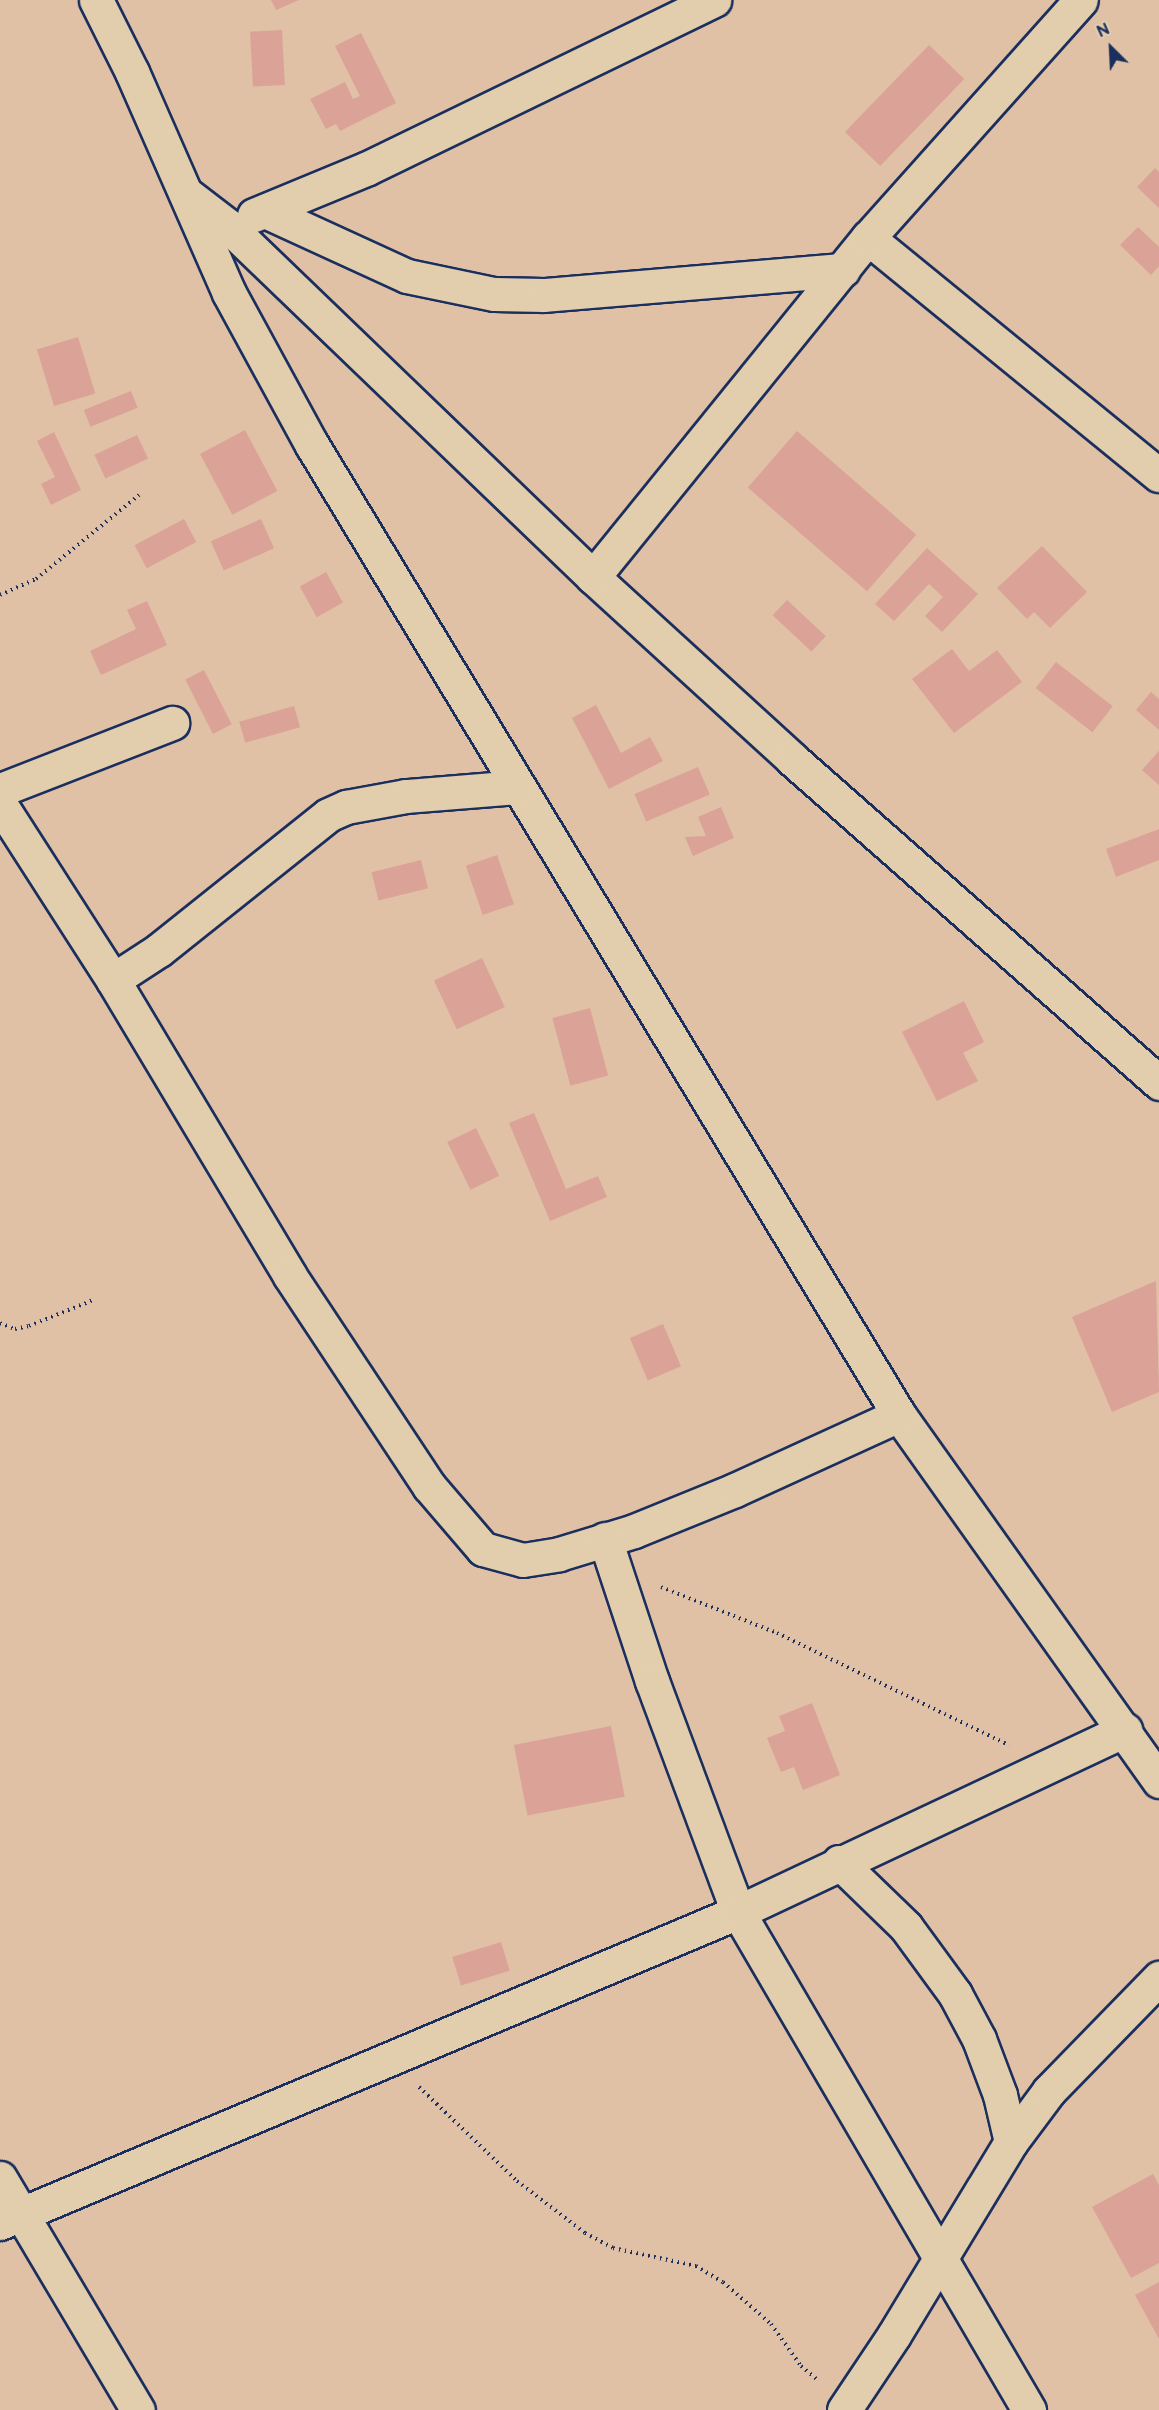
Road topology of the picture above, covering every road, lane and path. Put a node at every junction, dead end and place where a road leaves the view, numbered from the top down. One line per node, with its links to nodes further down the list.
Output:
1 (96, 0): 4 (street)
2 (714, 0): 5 (street)
3 (1081, 0): 7 (street)
4 (184, 192): 6 (street); 14 (street)
5 (265, 211): 6 (street); 8 (street)
6 (227, 225): 11 (street)
7 (868, 238): 8 (street); 9 (street)
8 (843, 270): 11 (street)
9 (1159, 475)
10 (139, 495): 12 (path)
11 (593, 577): 18 (street)
12 (0, 595)
13 (172, 723): 15 (street)
14 (517, 787): 17 (street); 21 (street)
15 (0, 790)
16 (0, 804): 17 (street)
17 (113, 980): 22 (street)
18 (1159, 1083)
19 (93, 1299): 20 (path)
20 (0, 1323)
21 (899, 1415): 22 (street); 24 (street)
22 (605, 1539): 23 (street)
23 (615, 1570): 25 (path); 28 (street)
24 (1125, 1730): 25 (street); 26 (street)
25 (1051, 1765): 27 (street)
26 (1159, 1781)
27 (839, 1862): 28 (street); 31 (street)
28 (738, 1912): 30 (street); 34 (street)
29 (1159, 1978): 31 (street)
30 (391, 2059): 33 (street); 35 (path)
31 (1011, 2142): 34 (street)
32 (0, 2178): 33 (street)
33 (11, 2218): 36 (street)
34 (940, 2259): 35 (street); 37 (street)
35 (845, 2408)
36 (138, 2410)
37 (1029, 2410)

